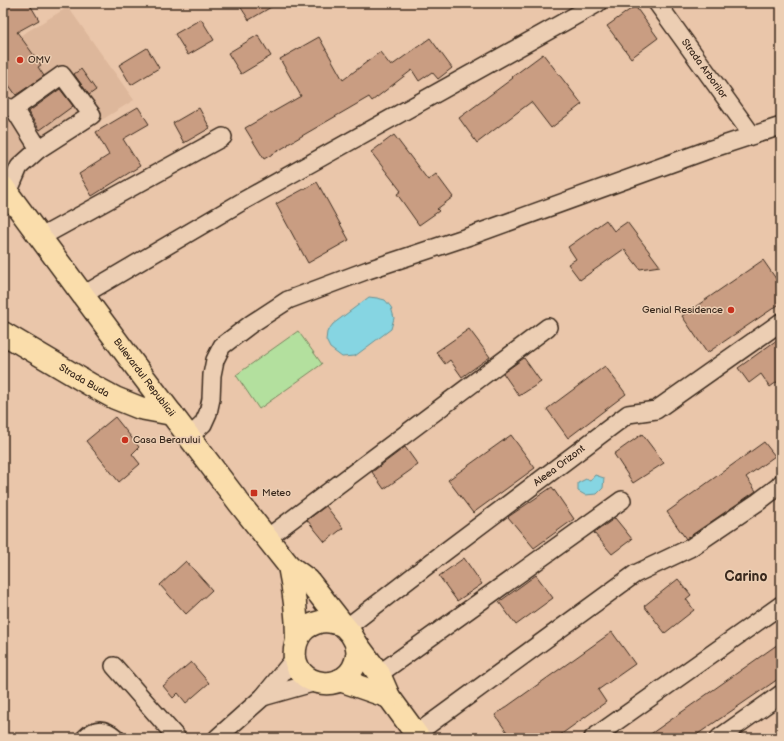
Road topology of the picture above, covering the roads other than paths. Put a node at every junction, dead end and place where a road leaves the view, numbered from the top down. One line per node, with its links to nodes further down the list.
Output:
1 (598, 3): 10 (street)
2 (657, 3): 5 (street, Strada Arborilor)
3 (8, 108): 7 (street); 7 (street)
4 (781, 126): 5 (street)
5 (752, 135): 15 (street)
6 (223, 137): 9 (street)
7 (39, 149): 8 (street)
8 (6, 190): 9 (main road, Bulevardul Republicii)
9 (41, 237): 10 (main road, Bulevardul Republicii)
10 (83, 294): 14 (main road, Bulevardul Republicii)
11 (781, 322): 21 (street, Aleea Orizont)
12 (548, 327): 18 (street)
13 (3, 333): 14 (main road, Strada Buda)
14 (172, 414): 15 (main road, Bulevardul Republicii)
15 (189, 437): 18 (main road, Bulevardul Republicii)
16 (781, 482): 30 (street)
17 (622, 500): 24 (street)
18 (267, 538): 19 (main road, Bulevardul Republicii)
19 (289, 566): 21 (main road, Bulevardul Republicii); 22 (main road, Bulevardul Republicii)
20 (781, 605): 35 (street)
21 (349, 633): 22 (main road); 24 (main road, Bulevardul Republicii); 25 (main road)
22 (296, 648): 26 (main road, Bulevardul Republicii); 28 (street)
23 (114, 666): 33 (street)
24 (379, 674): 29 (main road, Bulevardul Republicii)
25 (340, 680): 26 (main road); 29 (main road)
26 (316, 682): 28 (street)
27 (781, 694): 36 (street)
28 (263, 697): 34 (street)
29 (389, 697): 30 (main road, Bulevardul Republicii)
30 (417, 736)
31 (86, 738): 32 (street)
32 (116, 738)
33 (177, 738)
34 (217, 738)
35 (593, 738)
36 (719, 738)

